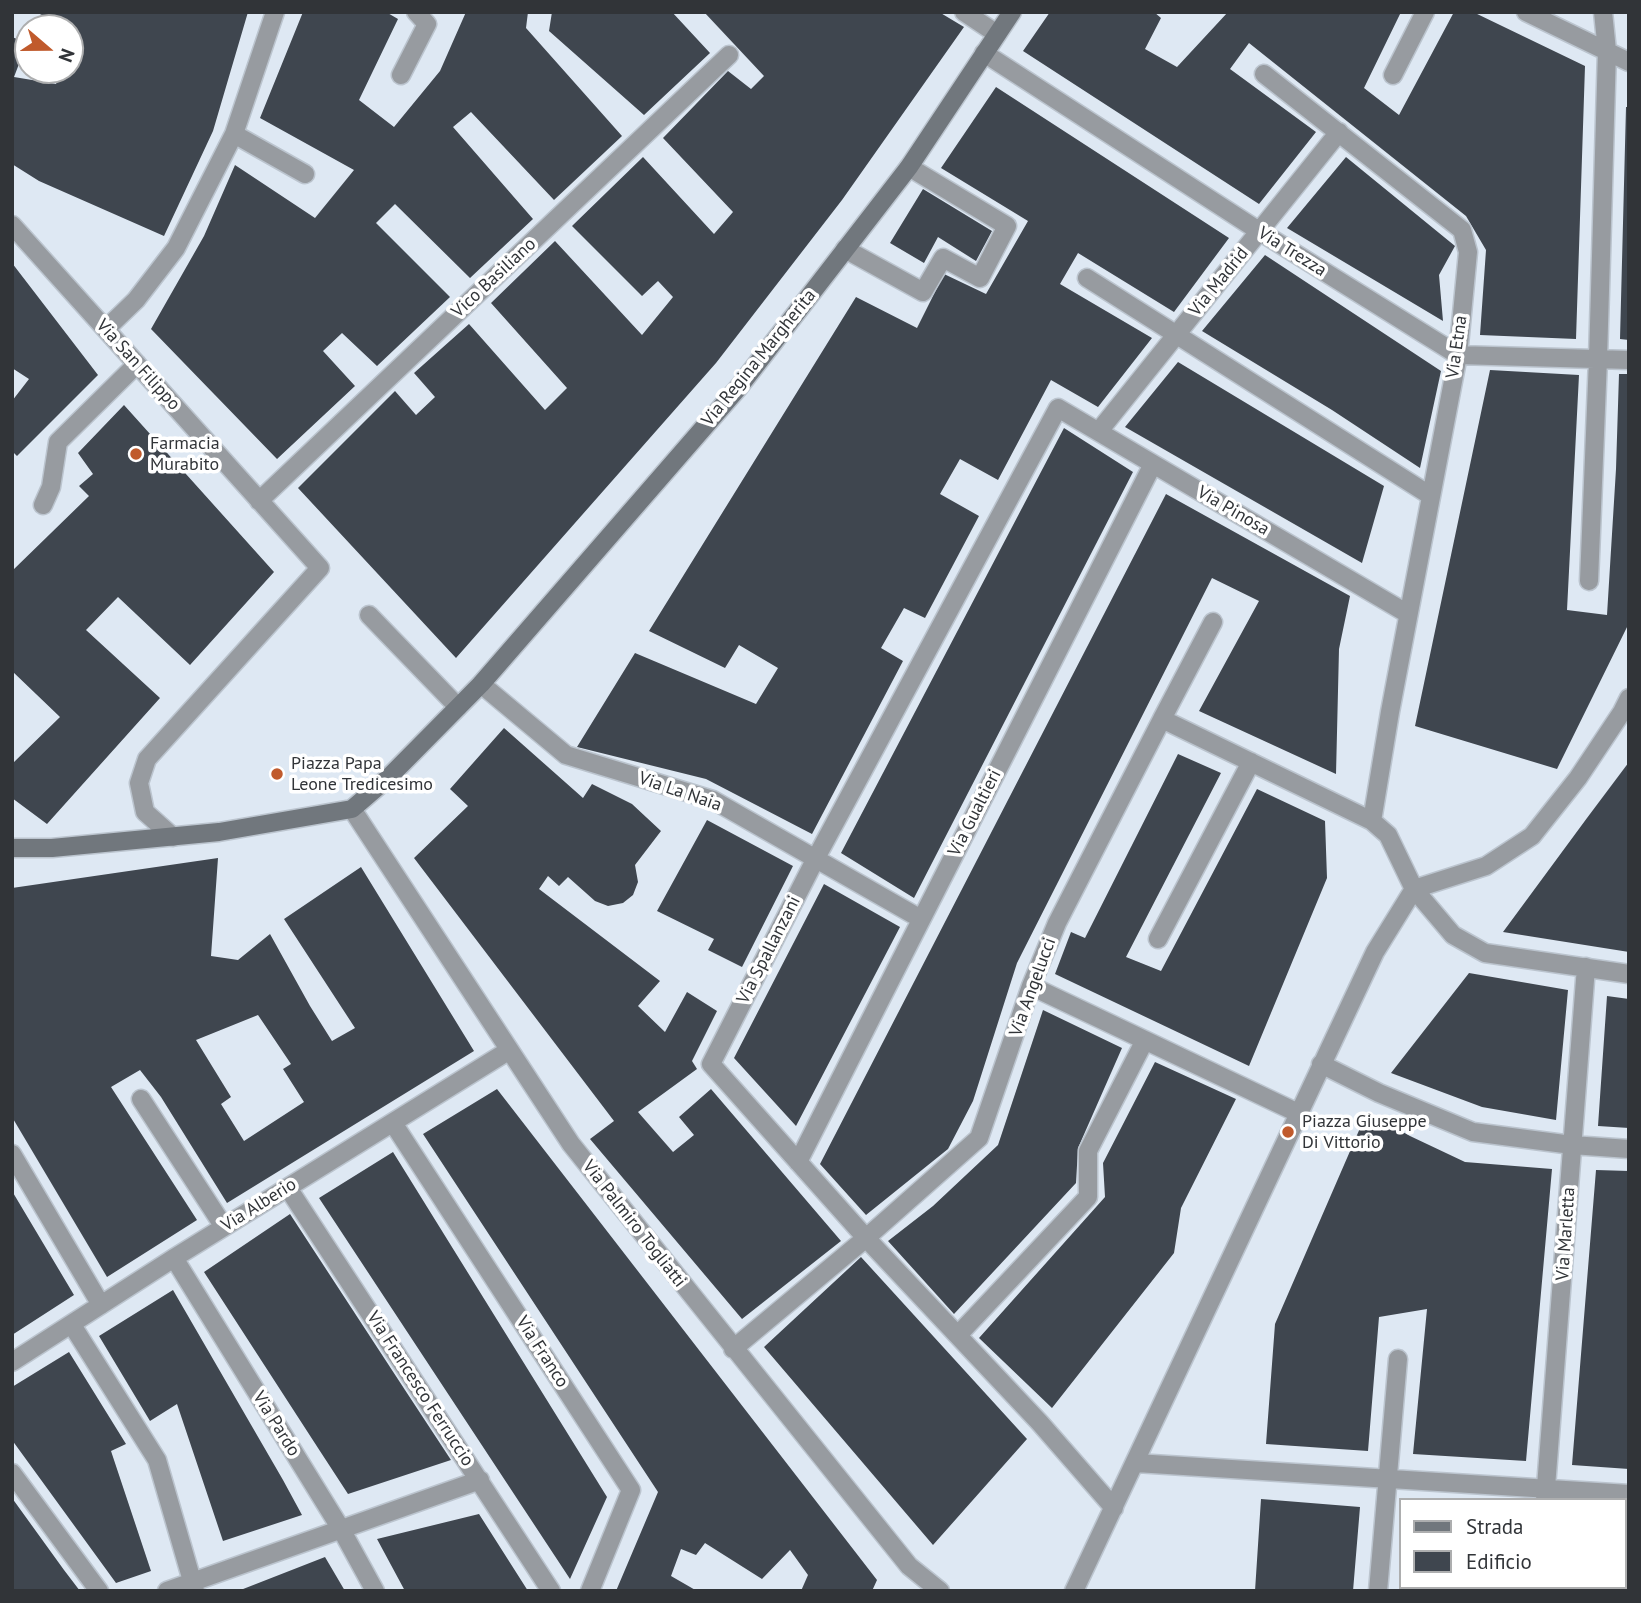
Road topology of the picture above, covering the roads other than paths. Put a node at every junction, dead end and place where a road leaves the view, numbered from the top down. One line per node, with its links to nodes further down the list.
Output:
1 (275, 12): 17 (street)
2 (416, 12): 14 (street)
3 (964, 12): 8 (street)
4 (1012, 12): 8 (street, Via Regina Margherita)
5 (1425, 12): 15 (street)
6 (1526, 12): 9 (street)
7 (1603, 12): 9 (street)
8 (997, 34): 10 (street, Via Regina Margherita)
9 (1607, 51): 12 (street); 27 (street)
10 (984, 53): 18 (street, Via Regina Margherita); 21 (street, Via Trezza)
11 (729, 55): 34 (street, Vico Basiliano)
12 (1629, 61)
13 (1264, 74): 16 (street, Via Etna)
14 (401, 75)
15 (1393, 75)
16 (1339, 132): 21 (street, Via Madrid); 26 (street, Via Etna)
17 (234, 134): 19 (street); 24 (street)
18 (909, 167): 22 (street, Via Regina Margherita); 22 (street)
19 (305, 174)
20 (12, 225): 24 (street, Via San Filippo)
21 (1259, 231): 25 (street, Via Madrid); 26 (street, Via Trezza)
22 (845, 249): 40 (street, Via Regina Margherita)
23 (1087, 278): 25 (street)
24 (106, 329): 29 (street, Via San Filippo)
25 (1175, 336): 31 (street, Via Madrid); 33 (street)
26 (1458, 355): 27 (street); 33 (street, Via Etna)
27 (1598, 359): 28 (street); 36 (street)
28 (1629, 360)
29 (137, 363): 34 (street, Via San Filippo); 35 (street)
30 (1058, 408): 31 (street, Via Pinosa); 49 (street, Via Spallanzani)
31 (1099, 431): 32 (street, Via Pinosa)
32 (1153, 464): 37 (street, Via Pinosa); 51 (street, Via Gualtieri)
33 (1431, 496): 37 (street, Via Etna)
34 (259, 502): 47 (street, Via San Filippo)
35 (43, 505)
36 (1589, 581)
37 (1408, 614): 46 (street, Via Etna)
38 (369, 615): 41 (street)
39 (1213, 622): 43 (street, Via Angelucci)
40 (481, 684): 41 (street, Via Regina Margherita); 49 (street, Via La Naia)
41 (458, 707): 45 (street, Via Regina Margherita)
42 (1626, 708): 50 (street)
43 (1163, 719): 44 (street); 55 (street, Via Angelucci)
44 (1251, 762): 46 (street); 52 (street)
45 (352, 809): 47 (street); 57 (street, Via Palmiro Togliatti)
46 (1371, 821): 50 (street)
47 (173, 837): 48 (street)
48 (12, 848)
49 (816, 858): 51 (street, Via La Naia); 65 (street, Via Spallanzani)
50 (1414, 889): 53 (street); 58 (street)
51 (921, 919): 65 (street, Via Gualtieri)
52 (1158, 939)
53 (1586, 967): 54 (street); 62 (street, Via Marletta)
54 (1629, 974)
55 (1031, 986): 56 (street); 68 (street, Via Angelucci)
56 (1145, 1040): 60 (street); 72 (street)
57 (508, 1051): 61 (street, Via Alberio); 73 (street, Via Palmiro Togliatti)
58 (1321, 1064): 60 (street); 62 (street)
59 (141, 1099): 67 (street)
60 (1298, 1113): 76 (street)
61 (393, 1122): 66 (street, Via Alberio); 89 (street, Via Franco)
62 (1572, 1145): 63 (street); 80 (street, Via Marletta)
63 (1629, 1149)
64 (12, 1154): 70 (street)
65 (798, 1162): 68 (street, Via Spallanzani)
66 (288, 1188): 67 (street, Via Alberio); 79 (street, Via Francesco Ferruccio)
67 (224, 1227): 69 (street, Via Alberio)
68 (866, 1238): 72 (street, Via Spallanzani); 73 (street, Via Angelucci)
69 (174, 1258): 70 (street, Via Alberio); 83 (street, Via Pardo)
70 (102, 1305): 71 (street, Via Alberio)
71 (72, 1325): 75 (street, Via Alberio); 84 (street)
72 (958, 1335): 82 (street, Via Spallanzani)
73 (733, 1349): 90 (street, Via Palmiro Togliatti)
74 (1398, 1359): 78 (street)
75 (12, 1362)
76 (1136, 1463): 78 (street); 82 (street)
77 (12, 1473): 85 (street)
78 (1387, 1479): 80 (street); 92 (street)
79 (480, 1480): 83 (street); 88 (street, Via Francesco Ferruccio)
80 (1546, 1494): 81 (street)
81 (1629, 1494)
82 (1114, 1507): 91 (street)
83 (341, 1529): 84 (street); 87 (street, Via Pardo)
84 (194, 1586): 86 (street)
85 (99, 1591)
86 (167, 1591)
87 (376, 1591)
88 (551, 1591)
89 (590, 1591)
90 (940, 1591)
91 (1074, 1591)
92 (1378, 1591)

